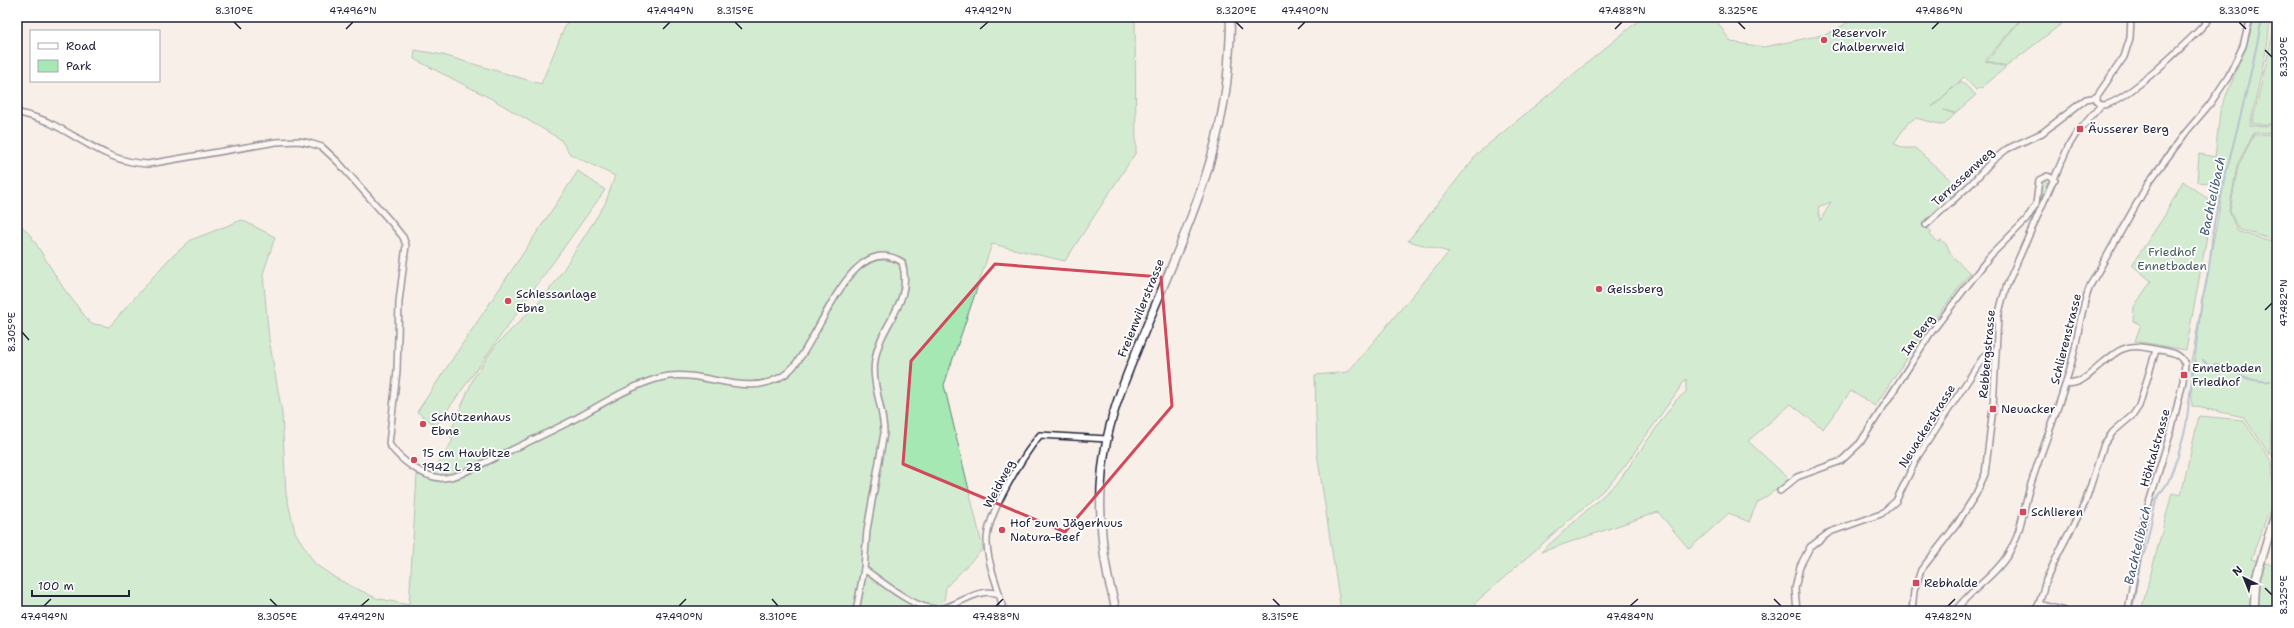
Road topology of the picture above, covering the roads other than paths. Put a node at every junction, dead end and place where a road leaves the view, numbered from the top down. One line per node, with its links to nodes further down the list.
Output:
1 (1230, 17): 14 (street, Freienwilerstrasse)
2 (2131, 17): 5 (street)
3 (2211, 17): 6 (street)
4 (2250, 17): 12 (street, Schlierenstrasse)
5 (2097, 97): 6 (street); 9 (street, Terrassenweg)
6 (2101, 105): 8 (street, Rebbergstrasse)
7 (17, 112): 18 (street)
8 (2055, 179): 11 (street, Rebbergstrasse); 16 (street, Im Berg)
9 (1926, 225)
10 (2156, 350): 12 (street); 20 (street); 29 (street, Höhtalstrasse)
11 (1996, 352): 24 (street, Neuackerstrasse); 25 (street, Rebbergstrasse)
12 (2066, 383): 26 (street, Schlierenstrasse)
13 (2277, 436): 15 (street)
14 (1107, 439): 19 (street, Weidweg); 23 (street, Freienwilerstrasse)
15 (2277, 456)
16 (1780, 492)
17 (2277, 508): 30 (street)
18 (864, 569): 19 (street); 21 (street)
19 (999, 594): 22 (street, Weidweg)
20 (2039, 604): 27 (street); 28 (street)
21 (856, 611)
22 (1003, 611)
23 (1116, 611)
24 (1797, 611)
25 (1912, 611)
26 (1955, 611)
27 (2034, 611)
28 (2065, 611)
29 (2128, 611)
30 (2254, 611)

